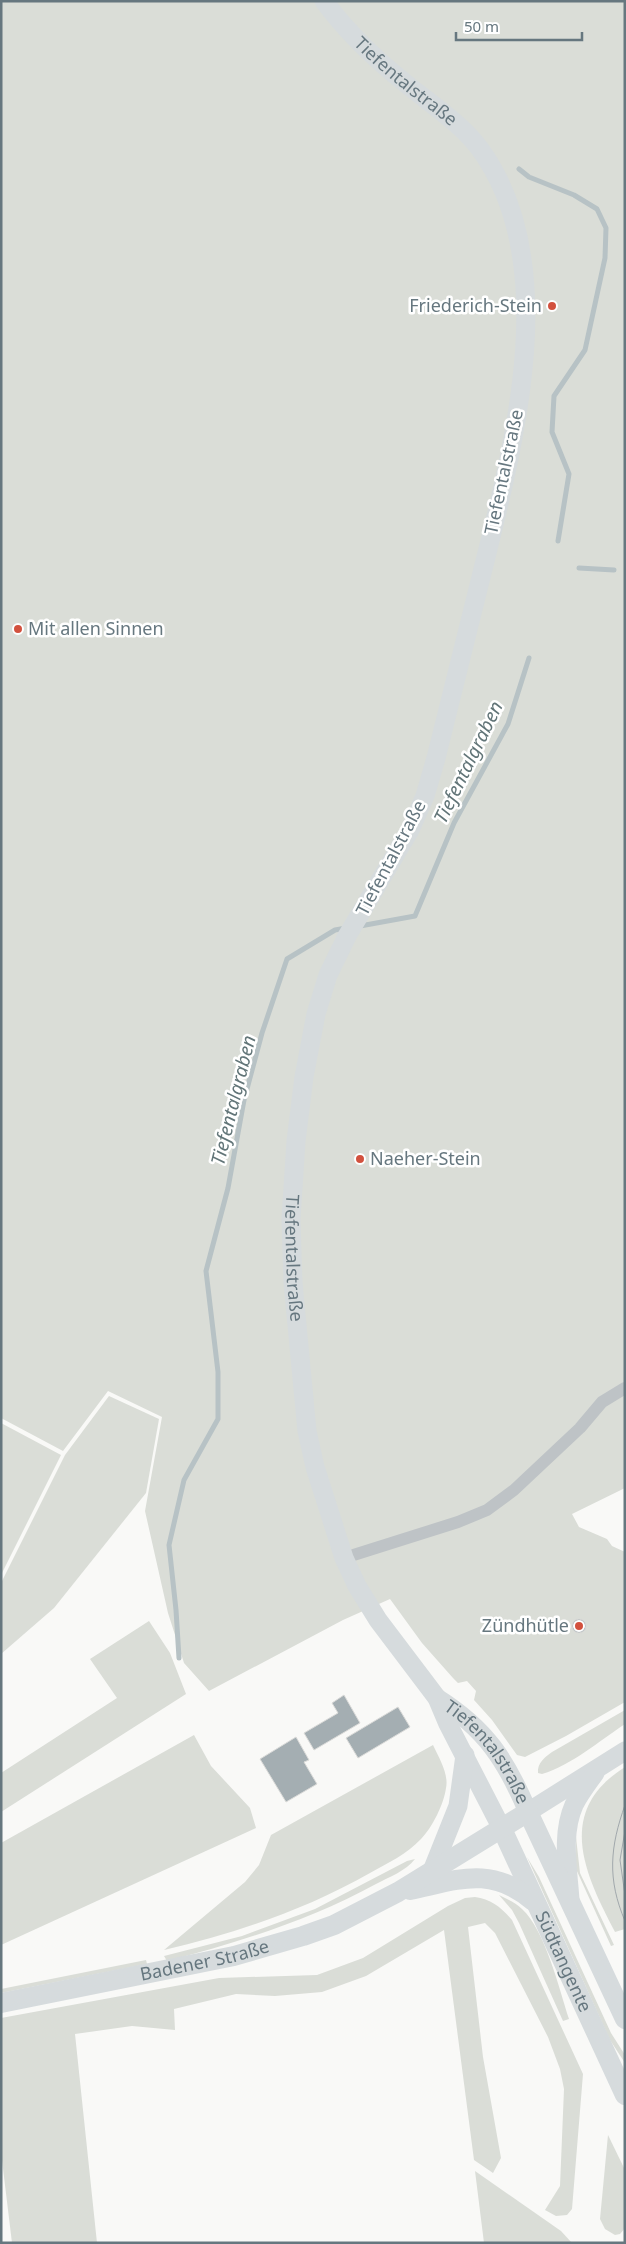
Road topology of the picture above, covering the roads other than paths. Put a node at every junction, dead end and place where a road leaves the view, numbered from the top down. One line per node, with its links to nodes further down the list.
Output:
1 (324, 1): 3 (street, Tiefentalstraße)
2 (625, 1388): 3 (street)
3 (344, 1558): 4 (street, Tiefentalstraße)
4 (437, 1698): 6 (street, Tiefentalstraße); 8 (street, Tiefentalstraße)
5 (625, 1751): 7 (street)
6 (465, 1755): 9 (street, Tiefentalstraße); 10 (street)
7 (599, 1767): 8 (street); 13 (street)
8 (528, 1812): 9 (main road, Badener Straße); 13 (main road, Südtangente)
9 (502, 1829): 10 (main road, Badener Straße); 12 (main road, Südtangente)
10 (432, 1871): 11 (main road, Badener Straße)
11 (398, 1892): 12 (main road, Badener Straße); 14 (main road, Badener Straße)
12 (535, 1902): 16 (main road, Südtangente)
13 (570, 1905): 15 (main road, Südtangente)
14 (1, 2003)
15 (625, 2019)
16 (625, 2095)

